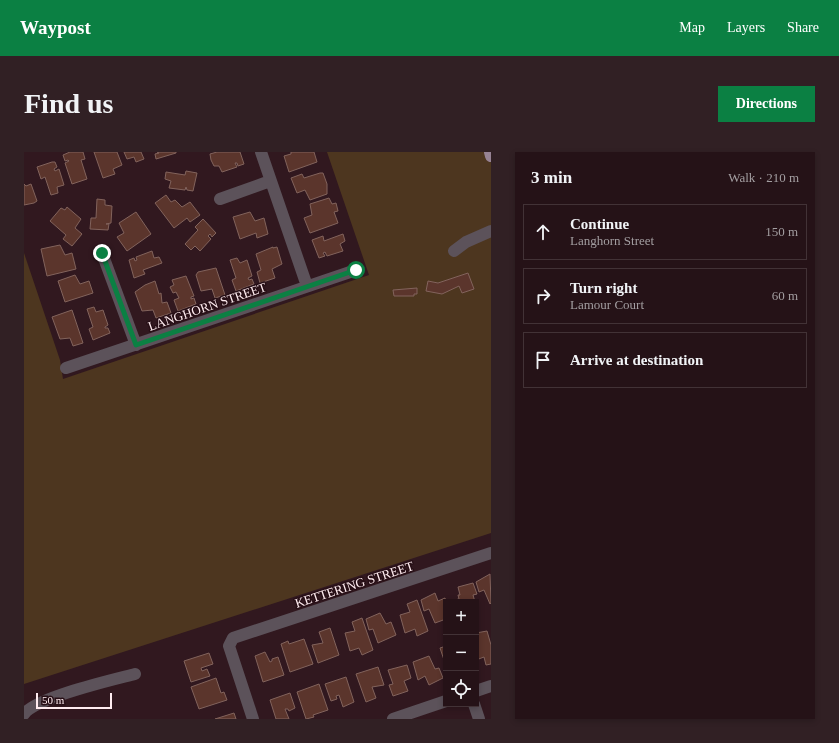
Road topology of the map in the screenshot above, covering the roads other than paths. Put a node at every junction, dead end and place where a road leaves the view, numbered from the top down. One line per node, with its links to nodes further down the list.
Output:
1 (261, 152): 4 (street)
2 (490, 152): 3 (main road)
3 (491, 156)
4 (270, 182): 5 (street); 10 (street)
5 (220, 199)
6 (491, 231): 7 (street)
7 (454, 251)
8 (102, 253): 11 (street)
9 (356, 270): 10 (street, LANGHORN STREET)
10 (307, 286): 11 (street, LANGHORN STREET)
11 (136, 345): 12 (street, LANGHORN STREET)
12 (66, 368)
13 (491, 553): 20 (street, KETTERING STREET)
14 (135, 674): 19 (street)
15 (491, 686): 16 (street)
16 (479, 690)
17 (443, 702): 21 (street)
18 (475, 707): 22 (street)
19 (24, 714)
20 (253, 719)
21 (393, 719)
22 (479, 719)

